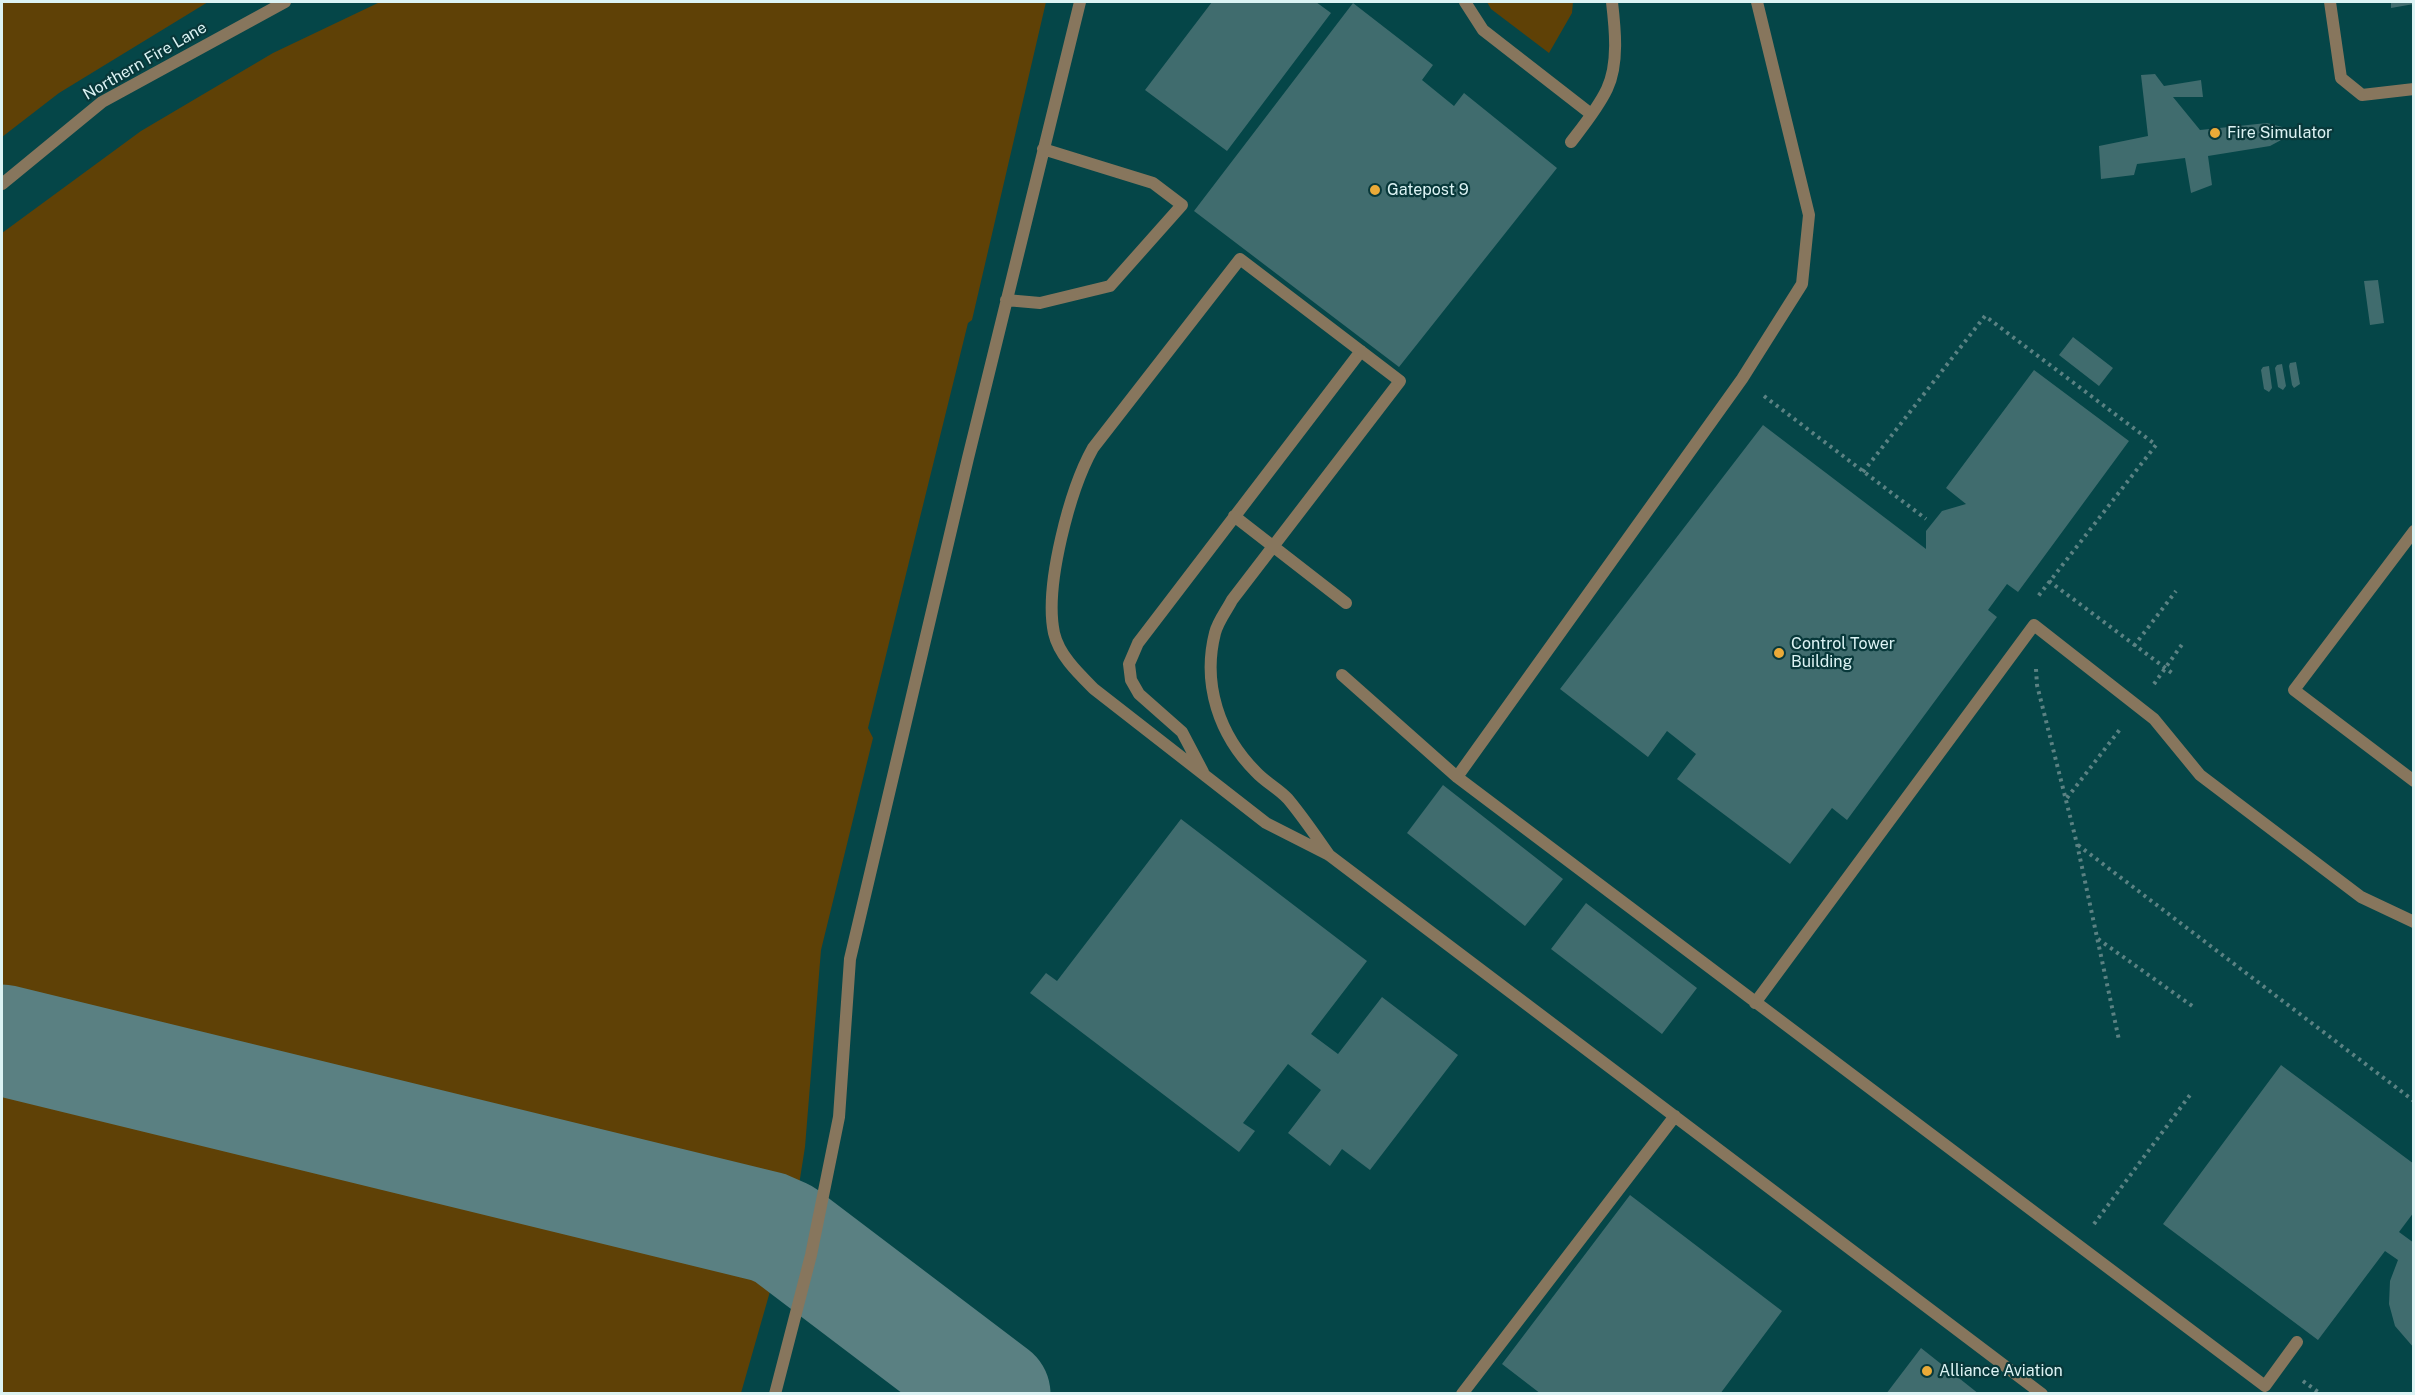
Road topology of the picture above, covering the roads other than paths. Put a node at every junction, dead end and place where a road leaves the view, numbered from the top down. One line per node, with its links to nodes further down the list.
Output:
1 (285, 2): 11 (lane, Northern Fire Lane)
2 (1080, 2): 10 (lane)
3 (1465, 2): 8 (lane)
4 (1612, 2): 8 (lane)
5 (1757, 2): 20 (lane)
6 (2330, 2): 7 (lane)
7 (2414, 89)
8 (1592, 114): 9 (lane)
9 (1571, 142)
10 (1043, 148): 12 (lane); 12 (lane)
11 (2, 184)
12 (1006, 300): 27 (lane)
13 (1360, 351): 14 (lane); 16 (lane); 19 (lane)
14 (1234, 516): 16 (lane); 19 (lane)
15 (2414, 531): 21 (lane)
16 (1274, 546): 17 (lane); 22 (lane)
17 (1346, 603)
18 (1342, 675): 20 (lane)
19 (1205, 775): 22 (lane)
20 (1456, 777): 24 (lane)
21 (2414, 781)
22 (1329, 855): 25 (lane)
23 (2414, 922): 24 (lane)
24 (1755, 1003): 26 (lane)
25 (1675, 1116): 28 (lane); 29 (lane)
26 (2297, 1342)
27 (775, 1394)
28 (1462, 1394)
29 (2042, 1394)

